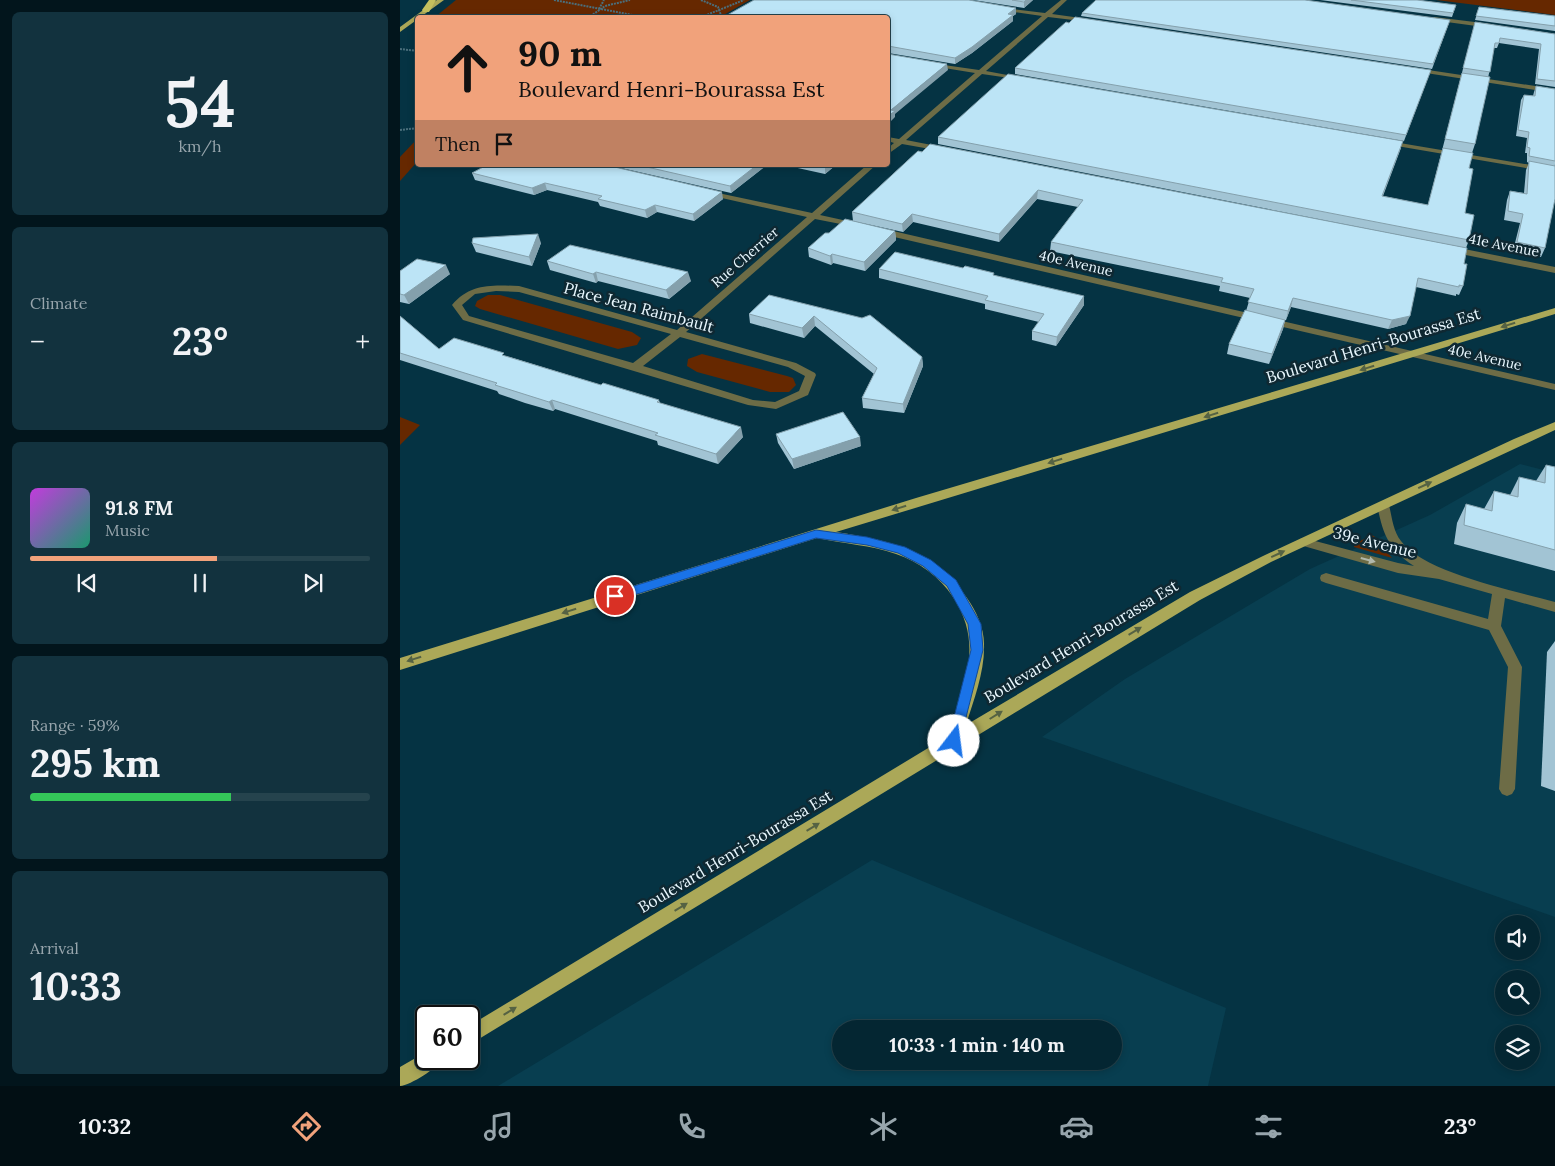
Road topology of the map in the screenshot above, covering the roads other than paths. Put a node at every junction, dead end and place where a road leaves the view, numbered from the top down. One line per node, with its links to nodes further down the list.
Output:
1 (433, 0): 5 (highway)
2 (441, 0): 5 (main road)
3 (1064, 0): 7 (street)
4 (993, 7): 7 (street)
5 (426, 10): 6 (main road)
6 (420, 15)
7 (1047, 15): 10 (street); 15 (street)
8 (415, 18): 12 (main road)
9 (1429, 18): 11 (street)
10 (1096, 22)
11 (1497, 27)
12 (400, 30)
13 (925, 62): 15 (street)
14 (1408, 69): 17 (street)
15 (982, 72): 16 (street); 19 (street)
16 (1030, 80)
17 (1555, 91)
18 (890, 139): 19 (street)
19 (900, 141): 21 (street); 22 (street)
20 (1380, 141): 24 (street)
21 (890, 150)
22 (958, 153)
23 (870, 167): 26 (street, Rue Cherrier)
24 (1555, 171)
25 (696, 189): 26 (street, 40e Avenue)
26 (813, 216): 30 (street, Rue Cherrier); 31 (street, 40e Avenue)
27 (1442, 247): 28 (street, 41e Avenue)
28 (1555, 270)
29 (1555, 311): 31 (main road, Boulevard Henri-Bourassa Est, one-way to 31)
30 (679, 333): 32 (street, Rue Cherrier); 32 (street, Place Jean Raimbault); 32 (street, Place Jean Raimbault)
31 (1413, 355): 33 (street, 40e Avenue); 36 (main road, Boulevard Henri-Bourassa Est, one-way to 36)
32 (635, 366)
33 (1555, 387)
34 (1555, 426): 35 (main road, Boulevard Henri-Bourassa Est, one-way to 34)
35 (1383, 505): 37 (main road, Boulevard Henri-Bourassa Est); 38 (street, 39e Avenue)
36 (816, 534): 43 (main road, Boulevard Henri-Bourassa Est, one-way to 43); 44 (main road)
37 (1304, 542): 38 (street, 39e Avenue, one-way to 38); 44 (main road, Boulevard Henri-Bourassa Est, one-way to 37)
38 (1439, 574): 40 (street, 39e Avenue)
39 (1326, 578): 42 (street)
40 (1499, 591): 41 (street, 39e Avenue); 42 (street)
41 (1555, 607)
42 (1494, 626): 45 (street)
43 (400, 664)
44 (954, 741): 46 (main road, Boulevard Henri-Bourassa Est, one-way to 44)
45 (1508, 789)
46 (480, 1029)
47 (415, 1069): 48 (main road)
48 (400, 1078)

